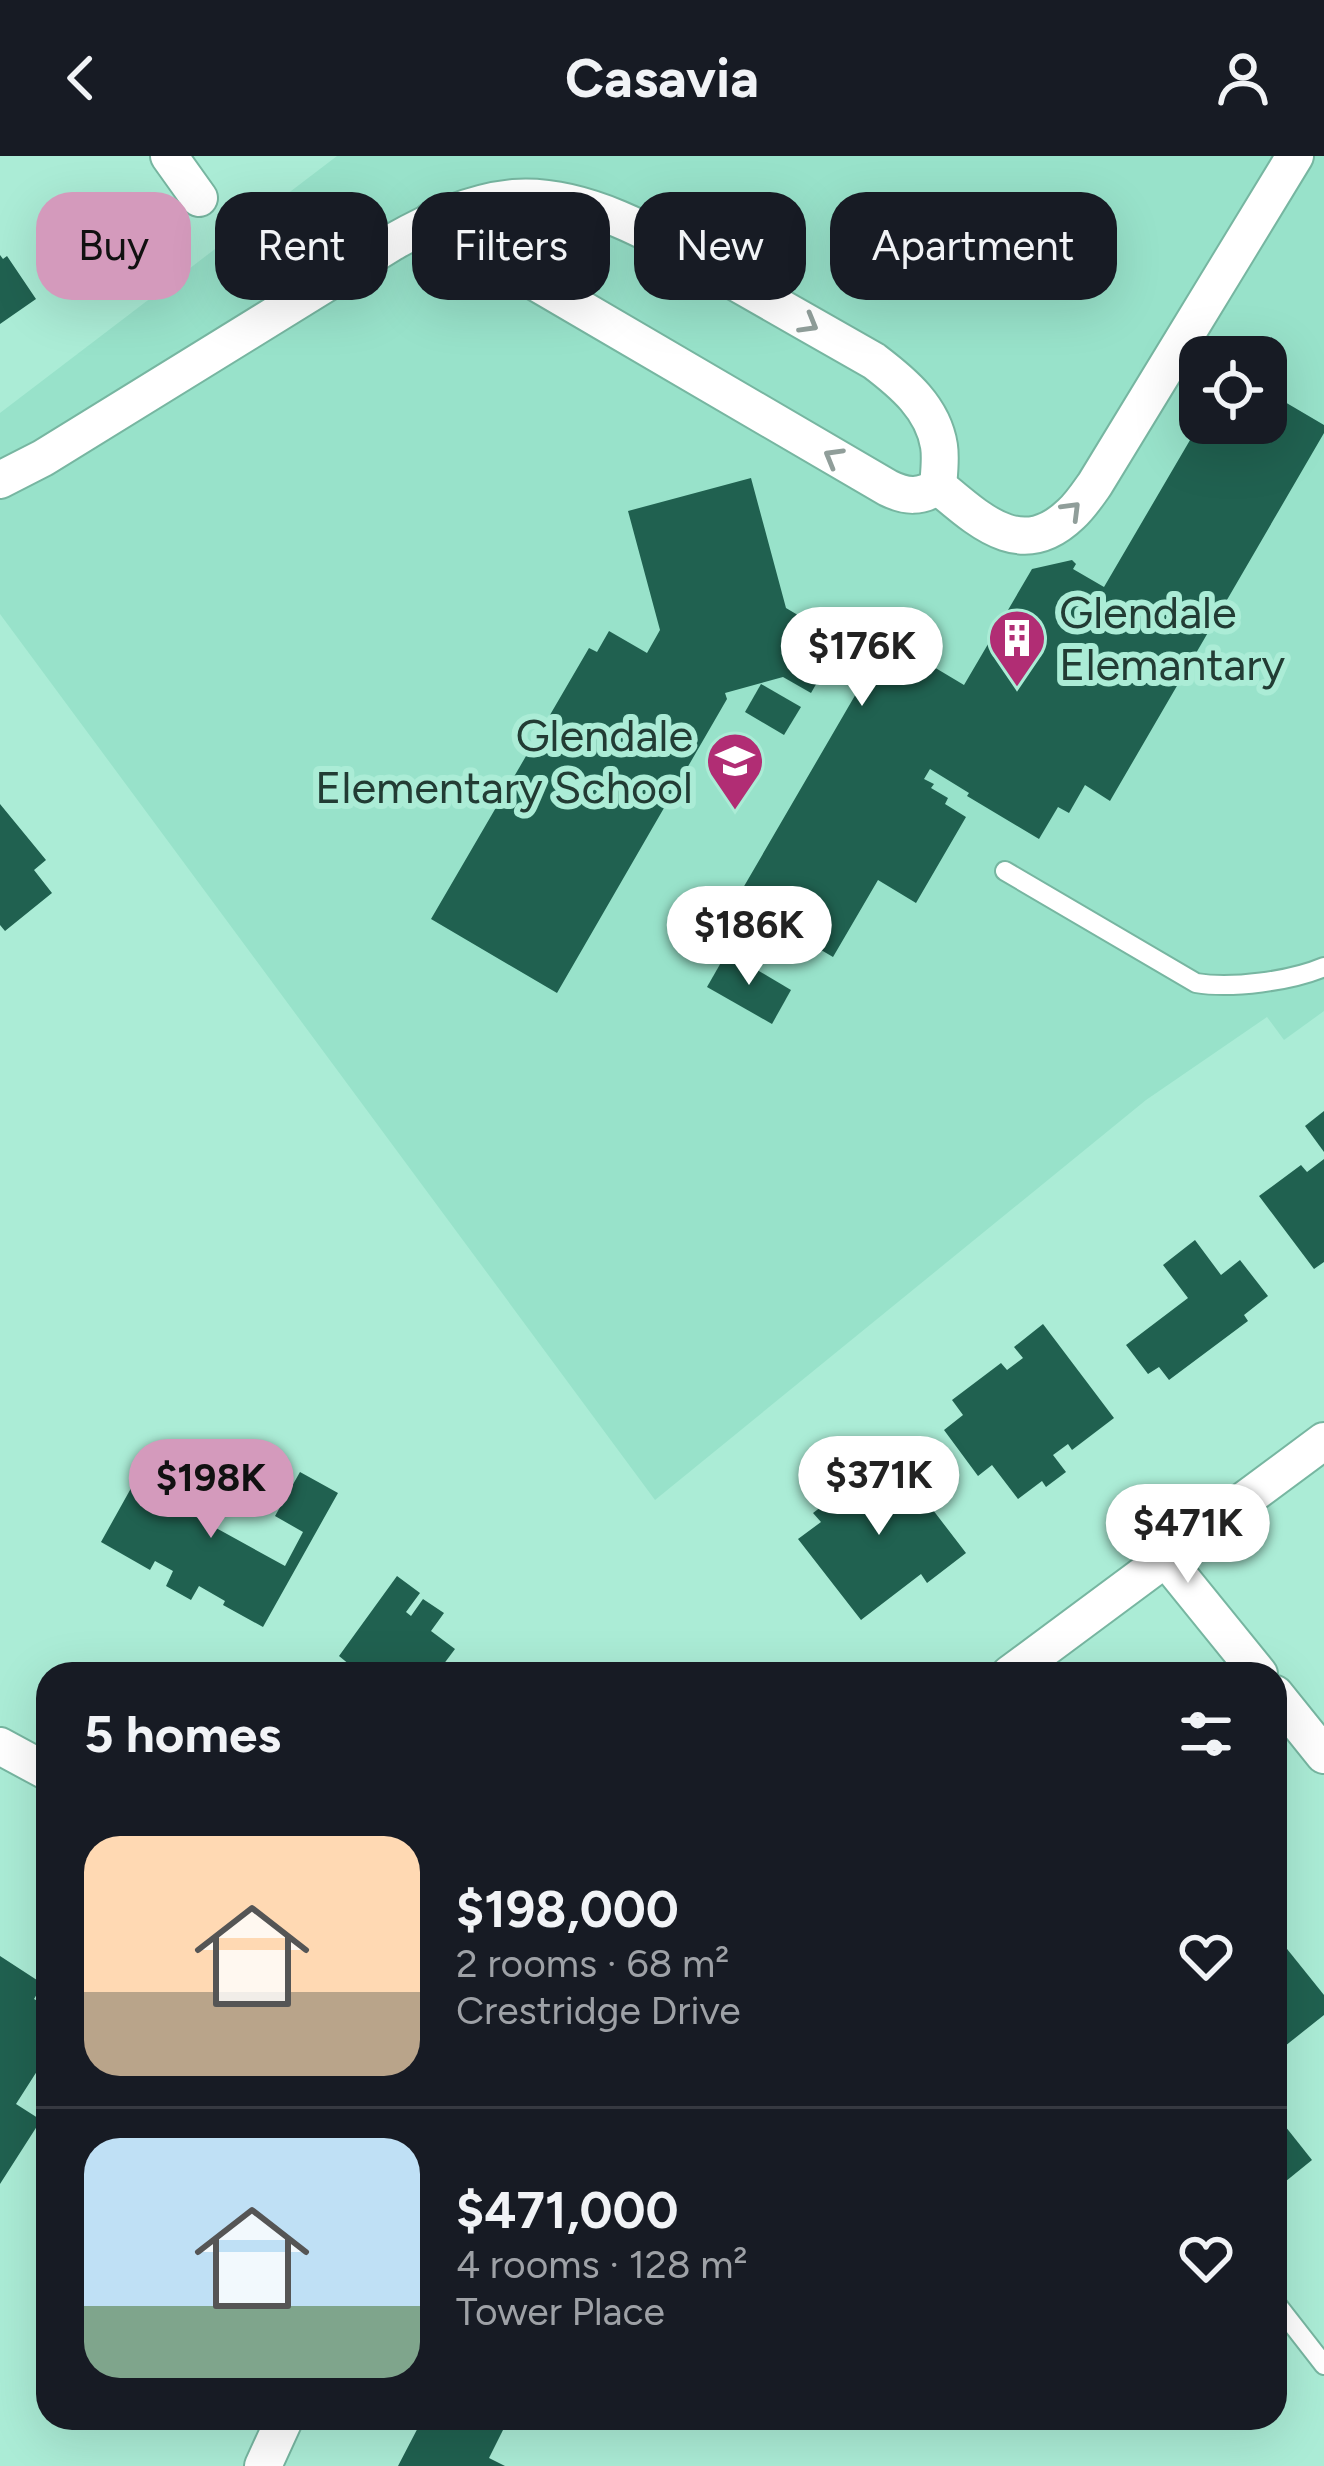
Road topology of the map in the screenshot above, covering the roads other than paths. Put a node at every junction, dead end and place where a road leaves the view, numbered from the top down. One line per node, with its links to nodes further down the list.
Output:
1 (169, 156): 3 (street)
2 (1295, 156): 8 (street, one-way to 2)
3 (199, 198)
4 (610, 218): 8 (street, one-way to 8)
5 (412, 231): 7 (street)
6 (566, 300): 8 (street, one-way to 6)
7 (0, 480)
8 (938, 486)
9 (1005, 872): 10 (lane)
10 (1324, 967)
11 (1324, 1441): 12 (street)
12 (1165, 1558): 13 (street); 14 (street)
13 (1026, 1662)
14 (1249, 1662)
15 (1287, 1709): 17 (street)
16 (0, 1746): 18 (street)
17 (1324, 1755)
18 (36, 1766)
19 (1287, 2317): 20 (lane)
20 (1324, 2365)
21 (280, 2430): 22 (street)
22 (263, 2466)

